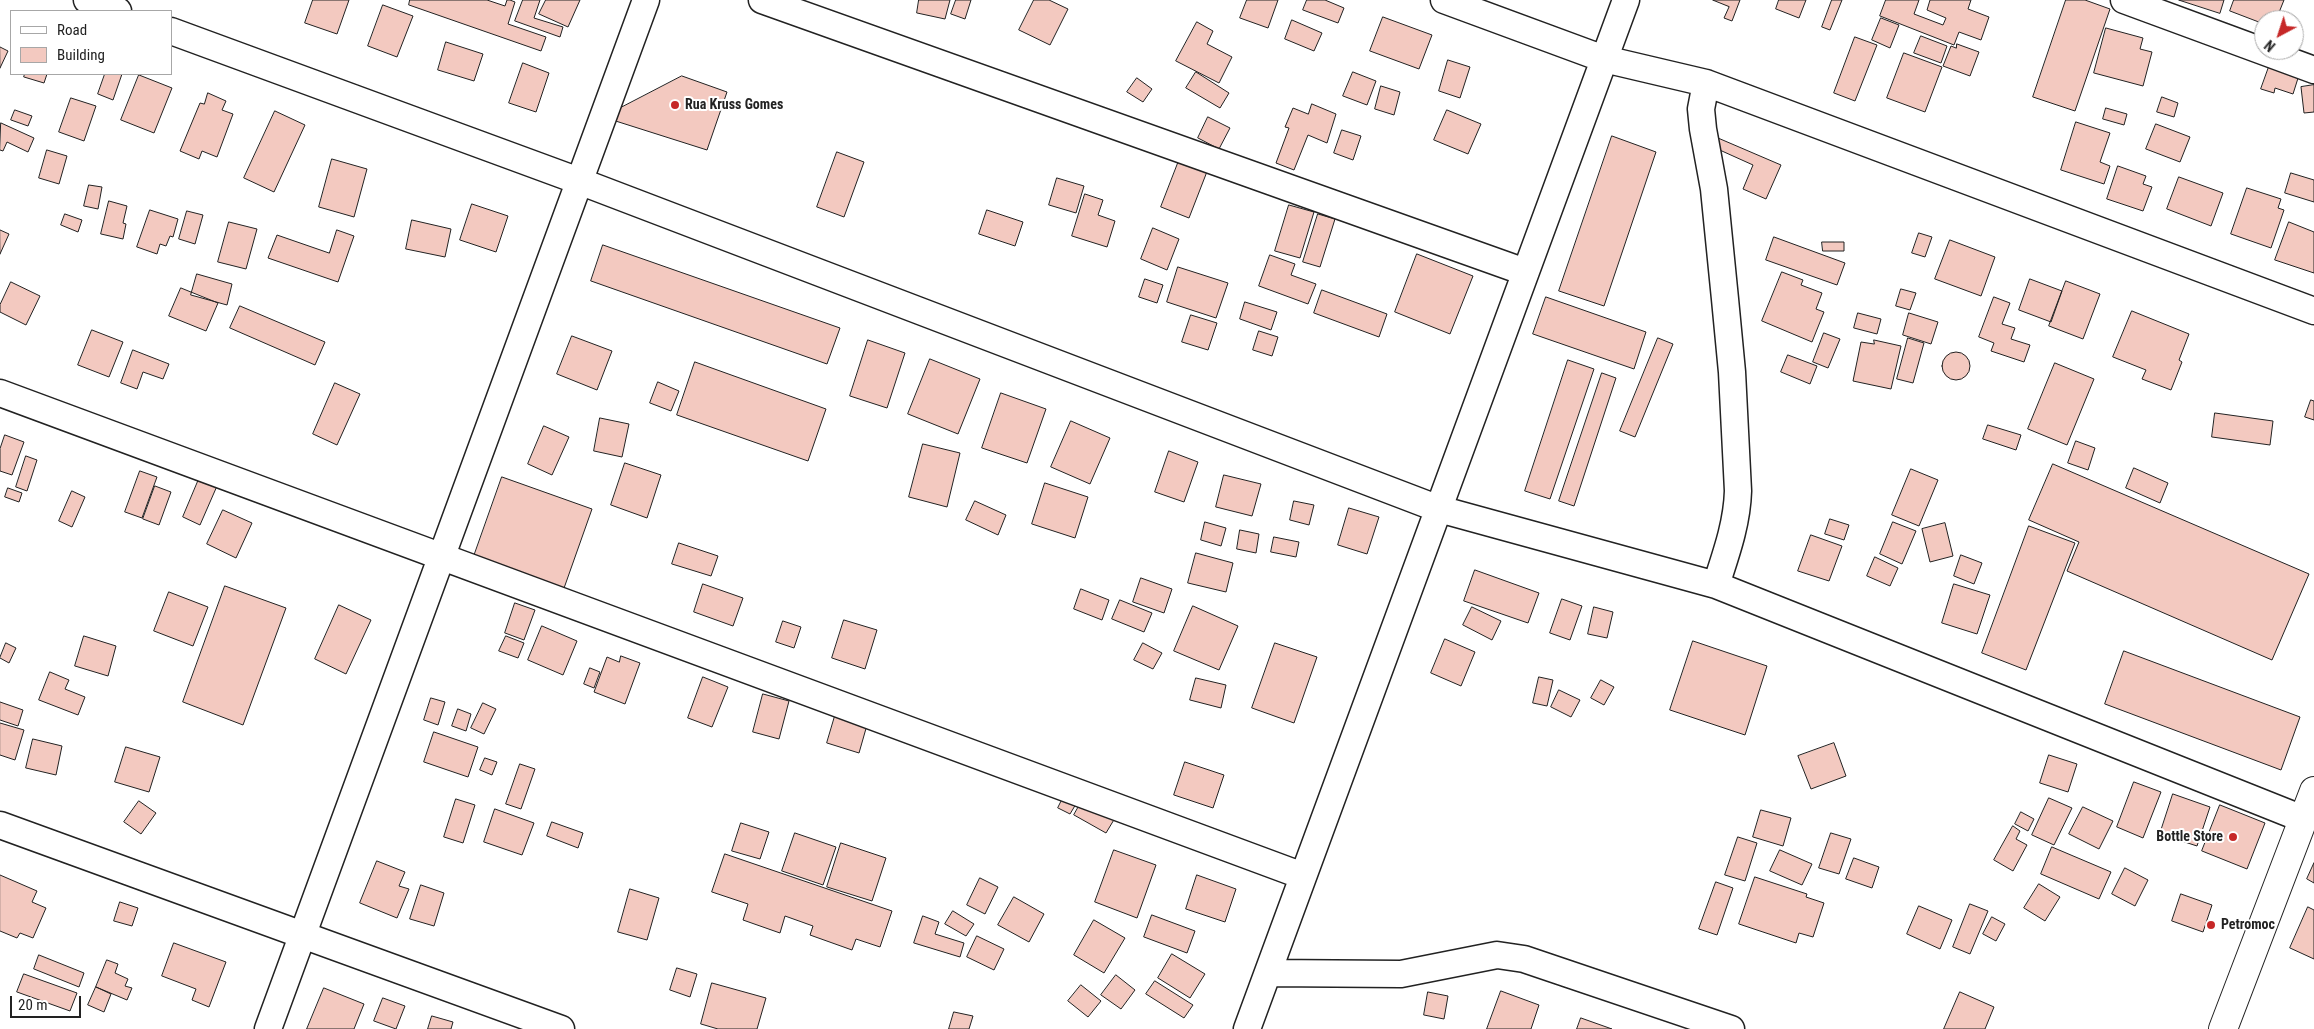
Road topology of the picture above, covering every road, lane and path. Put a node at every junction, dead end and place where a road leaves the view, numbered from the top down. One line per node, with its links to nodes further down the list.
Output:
1 (87, 0): 7 (street)
2 (646, 0): 12 (street)
3 (762, 0): 13 (street)
4 (1444, 0): 9 (street)
5 (1626, 0): 9 (street)
6 (2124, 0): 10 (street)
7 (115, 10)
8 (172, 31): 12 (street)
9 (1604, 59): 11 (street); 13 (street)
10 (2314, 70)
11 (1706, 83): 14 (street); 18 (street)
12 (580, 181): 16 (street); 17 (street)
13 (1525, 272): 16 (street)
14 (2314, 311)
15 (0, 393): 17 (street)
16 (1439, 509): 18 (street); 22 (street)
17 (441, 557): 22 (street); 23 (street)
18 (1716, 585): 20 (street)
19 (2314, 791): 20 (main road)
20 (2303, 820): 29 (main road)
21 (0, 825): 23 (street)
22 (1304, 876): 24 (street)
23 (302, 936): 25 (street); 26 (street)
24 (1268, 973): 27 (street); 28 (street)
25 (268, 1029)
26 (562, 1029)
27 (1248, 1029)
28 (1731, 1029)
29 (2222, 1029)

